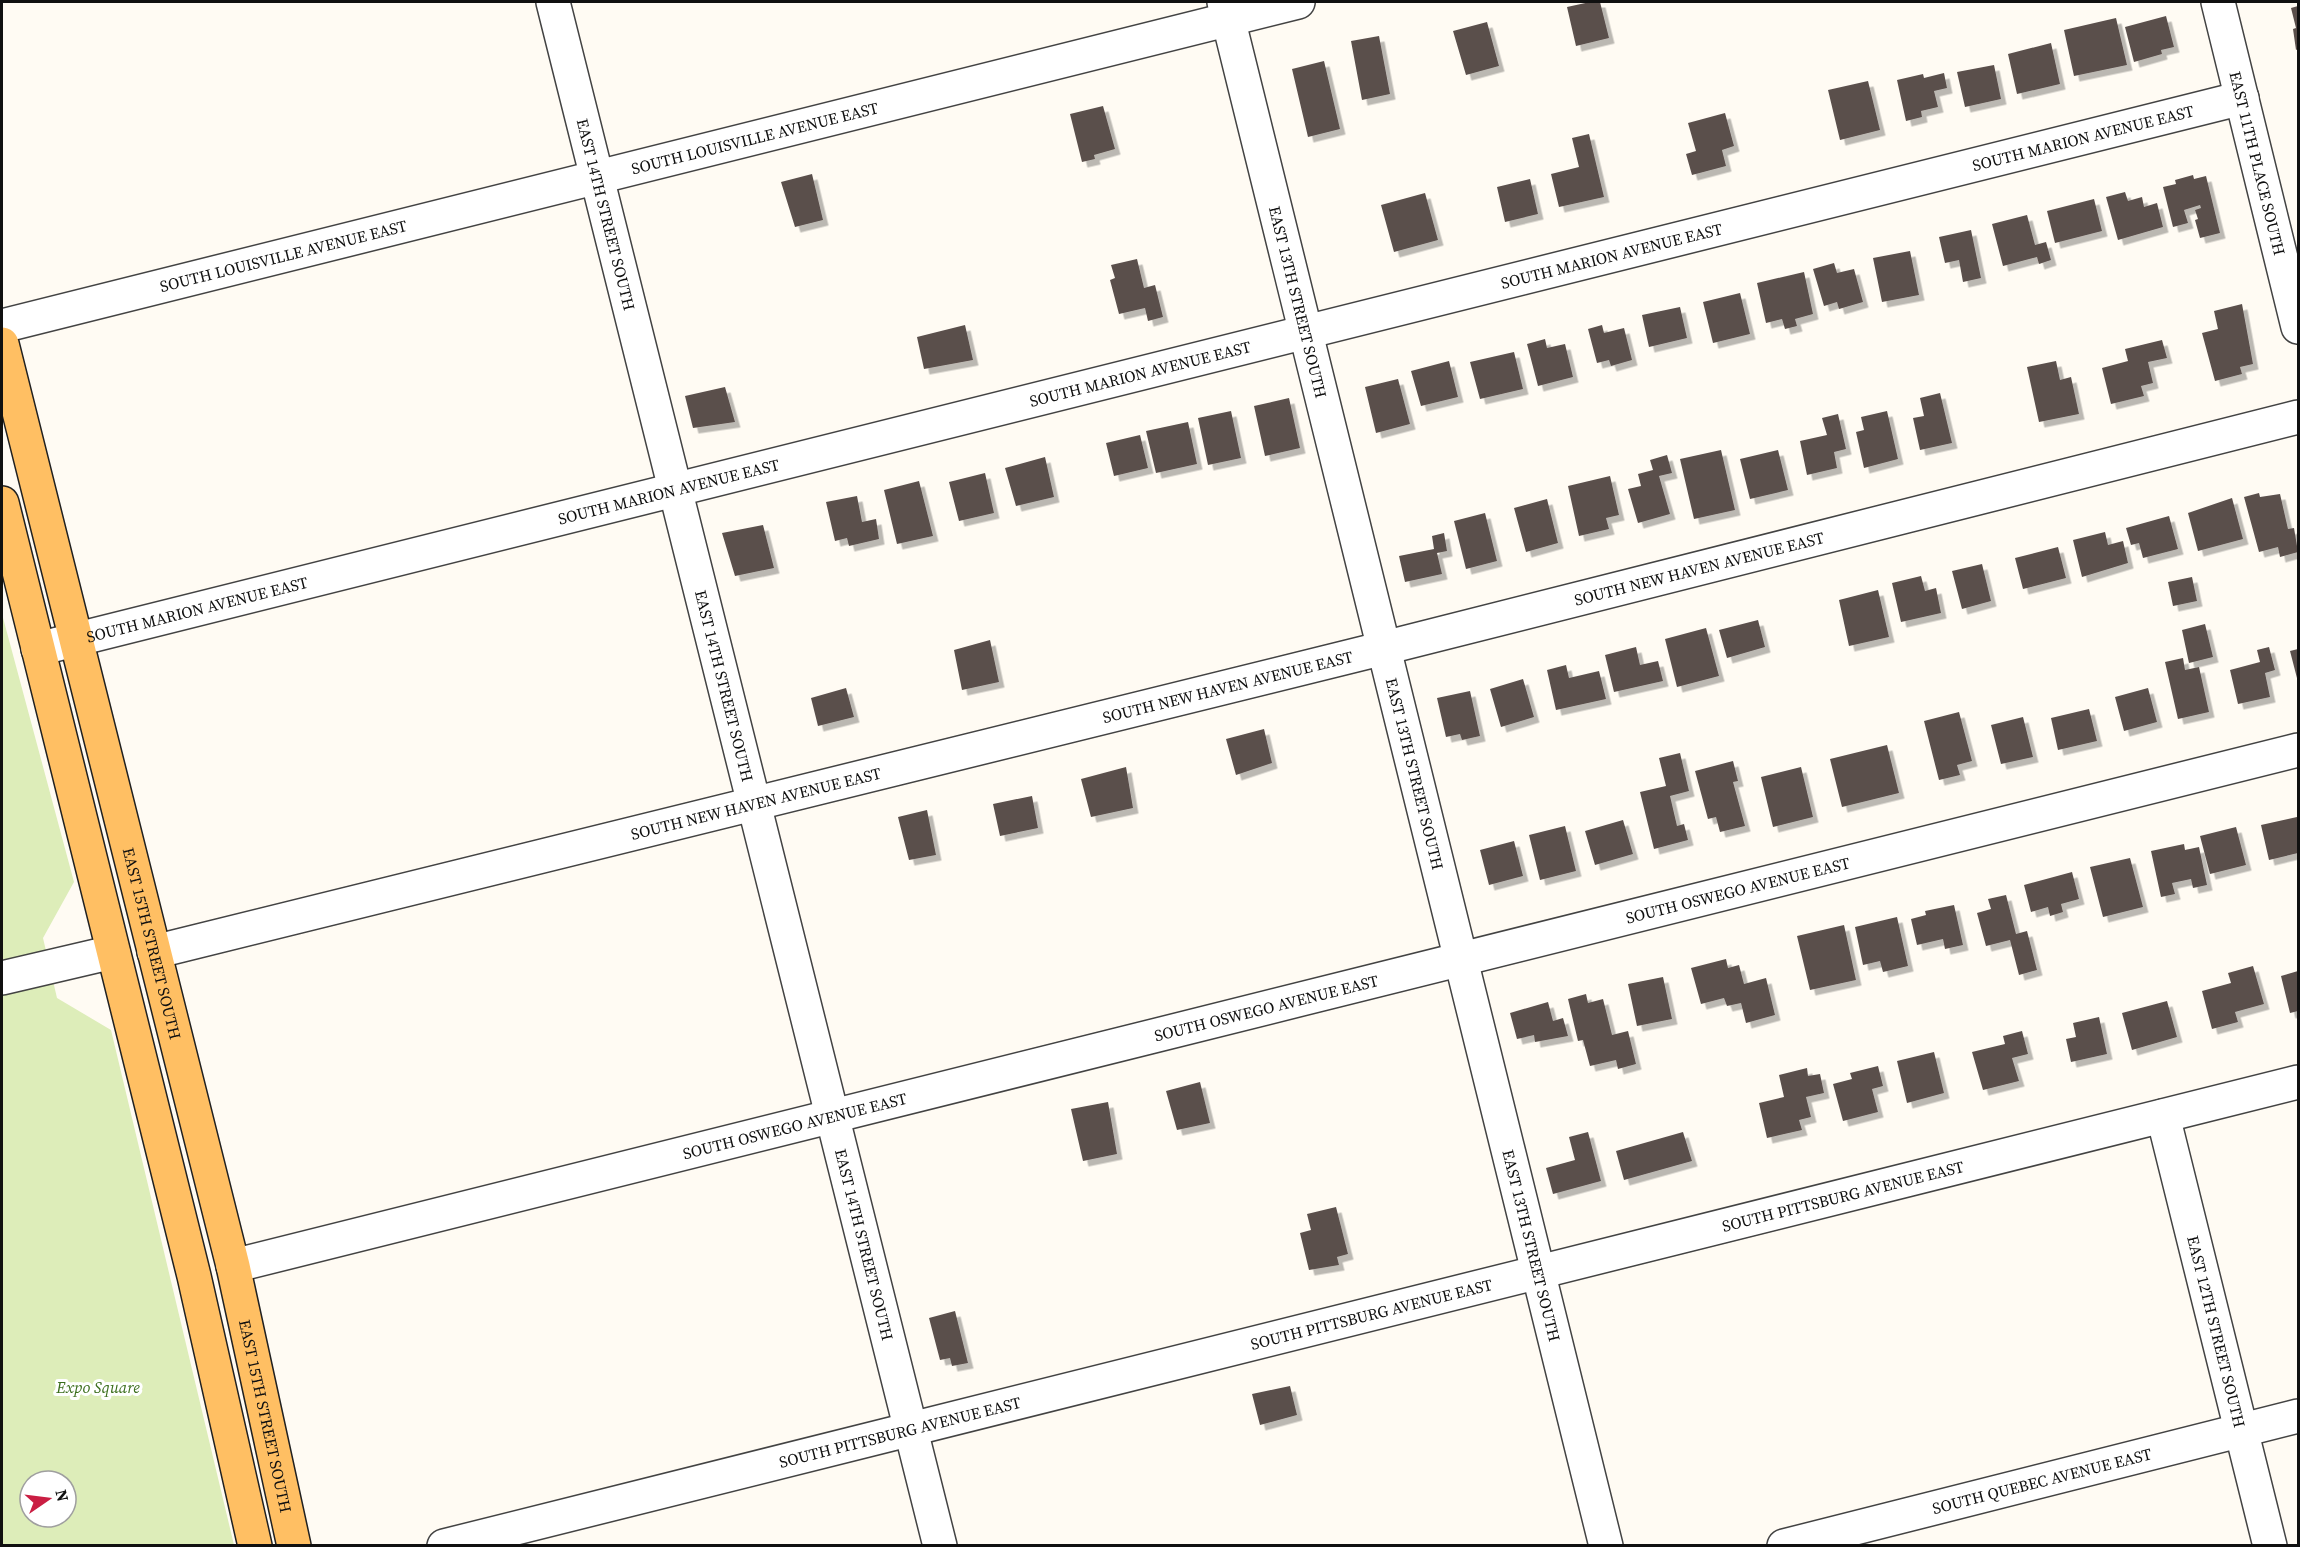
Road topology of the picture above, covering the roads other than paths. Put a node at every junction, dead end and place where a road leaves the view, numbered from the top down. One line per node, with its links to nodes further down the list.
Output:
1 (553, 2): 6 (street, EAST 14TH STREET SOUTH)
2 (1298, 2): 4 (street, SOUTH LOUISVILLE AVENUE EAST)
3 (2218, 2): 5 (street, EAST 11TH PLACE SOUTH)
4 (1226, 10): 6 (street, SOUTH LOUISVILLE AVENUE EAST); 9 (street, EAST 13TH STREET SOUTH)
5 (2242, 98): 8 (street, EAST 11TH PLACE SOUTH); 9 (street, SOUTH MARION AVENUE EAST)
6 (596, 176): 7 (street, SOUTH LOUISVILLE AVENUE EAST); 12 (street, EAST 14TH STREET SOUTH)
7 (2, 326)
8 (2298, 327)
9 (1306, 332): 12 (street, SOUTH MARION AVENUE EAST); 15 (street, EAST 13TH STREET SOUTH)
10 (2, 344): 14 (main road, EAST 15TH STREET SOUTH)
11 (2298, 417): 15 (street, SOUTH NEW HAVEN AVENUE EAST)
12 (674, 490): 14 (street, SOUTH MARION AVENUE EAST); 18 (street, EAST 14TH STREET SOUTH)
13 (2, 503): 16 (main road)
14 (75, 640): 16 (street, SOUTH MARION AVENUE EAST); 20 (main road, EAST 15TH STREET SOUTH)
15 (1384, 648): 18 (street, SOUTH NEW HAVEN AVENUE EAST); 21 (street, EAST 13TH STREET SOUTH)
16 (38, 649): 19 (main road)
17 (2298, 750): 21 (street, SOUTH OSWEGO AVENUE EAST)
18 (754, 803): 20 (street, SOUTH NEW HAVEN AVENUE EAST); 24 (street, EAST 14TH STREET SOUTH)
19 (114, 952): 20 (main road); 22 (street); 28 (main road)
20 (154, 952): 26 (main road, EAST 15TH STREET SOUTH)
21 (1461, 961): 24 (street, SOUTH OSWEGO AVENUE EAST); 27 (street, EAST 13TH STREET SOUTH)
22 (2, 978)
23 (2298, 1082): 25 (street, SOUTH PITTSBURG AVENUE EAST)
24 (832, 1116): 26 (street, SOUTH OSWEGO AVENUE EAST); 30 (street, EAST 14TH STREET SOUTH)
25 (2163, 1116): 27 (street, SOUTH PITTSBURG AVENUE EAST); 31 (street, EAST 12TH STREET SOUTH)
26 (233, 1266): 28 (main road); 33 (main road, EAST 15TH STREET SOUTH)
27 (1539, 1271): 30 (street, SOUTH PITTSBURG AVENUE EAST); 36 (street, EAST 13TH STREET SOUTH)
28 (194, 1276): 32 (main road)
29 (2298, 1416): 31 (street, SOUTH QUEBEC AVENUE EAST)
30 (911, 1430): 34 (street, SOUTH PITTSBURG AVENUE EAST); 35 (street, EAST 14TH STREET SOUTH)
31 (2241, 1431): 37 (street, SOUTH QUEBEC AVENUE EAST); 38 (street, EAST 12TH STREET SOUTH)
32 (255, 1545)
33 (294, 1545)
34 (444, 1545)
35 (940, 1545)
36 (1606, 1545)
37 (1784, 1545)
38 (2270, 1545)

